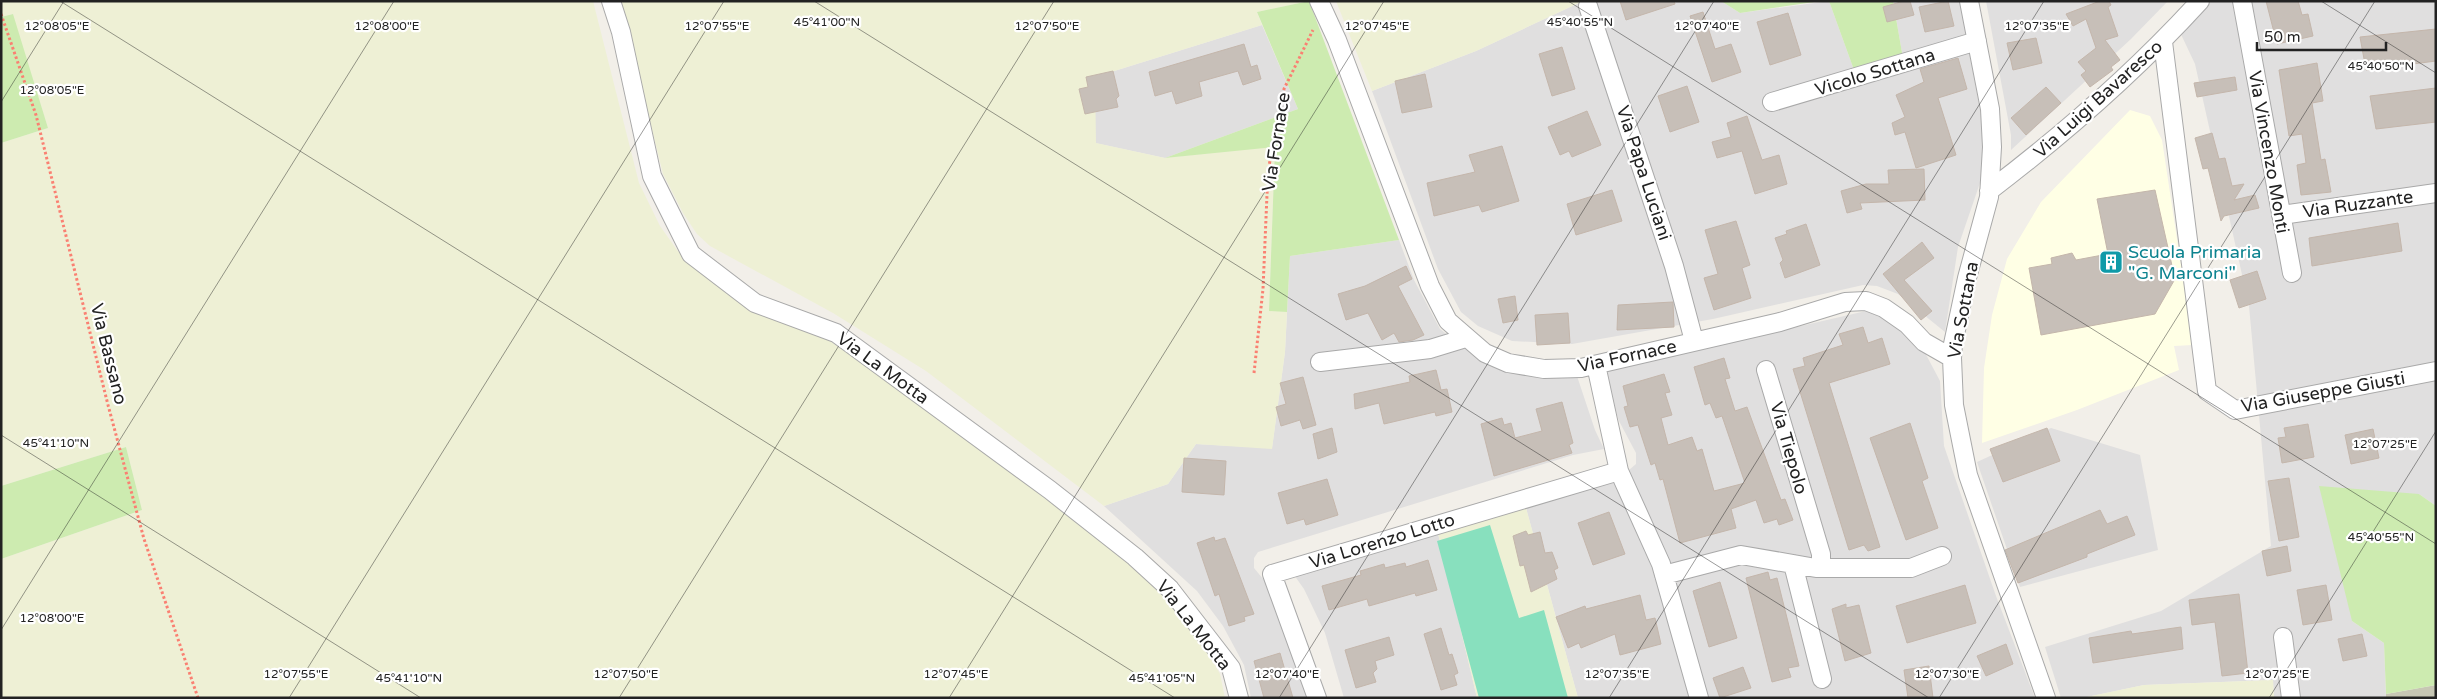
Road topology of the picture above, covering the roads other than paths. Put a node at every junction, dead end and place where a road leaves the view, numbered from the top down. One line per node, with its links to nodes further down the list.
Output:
1 (611, 1): 28 (street, Via La Motta)
2 (1969, 1): 7 (street, Via Sottana)
3 (2200, 1): 8 (street, Via Luigi Bavaresco)
4 (2242, 1): 12 (street, Via Vincenzo Monti)
5 (1321, 6): 14 (street, Via Fornace)
6 (1588, 6): 15 (street, Via Papa Luciani)
7 (1977, 41): 9 (street, Vicolo Sottana); 10 (street, Via Sottana)
8 (2163, 42): 10 (street, Via Luigi Bavaresco); 20 (street, Via Giuseppe Giusti)
9 (1772, 102)
10 (1989, 191): 16 (street, Via Sottana)
11 (2436, 193): 12 (street, Via Ruzzante)
12 (2281, 215): 13 (street, Via Vincenzo Monti)
13 (2292, 273)
14 (1466, 338): 17 (street); 18 (street, Via Fornace)
15 (1694, 342): 16 (street, Via Fornace); 18 (street, Via Fornace)
16 (1952, 358): 31 (street, Via Sottana)
17 (1320, 362)
18 (1596, 365): 21 (street)
19 (1766, 370): 24 (street, Via Tiepolo)
20 (2436, 371)
21 (1619, 471): 25 (street); 29 (street, Via Lorenzo Lotto)
22 (1942, 556): 24 (street)
23 (1793, 564): 24 (street); 25 (street); 27 (street)
24 (1821, 568)
25 (1664, 575): 30 (street)
26 (2283, 636): 32 (street)
27 (1822, 679)
28 (1239, 698)
29 (1317, 698)
30 (1699, 698)
31 (2046, 698)
32 (2291, 698)

